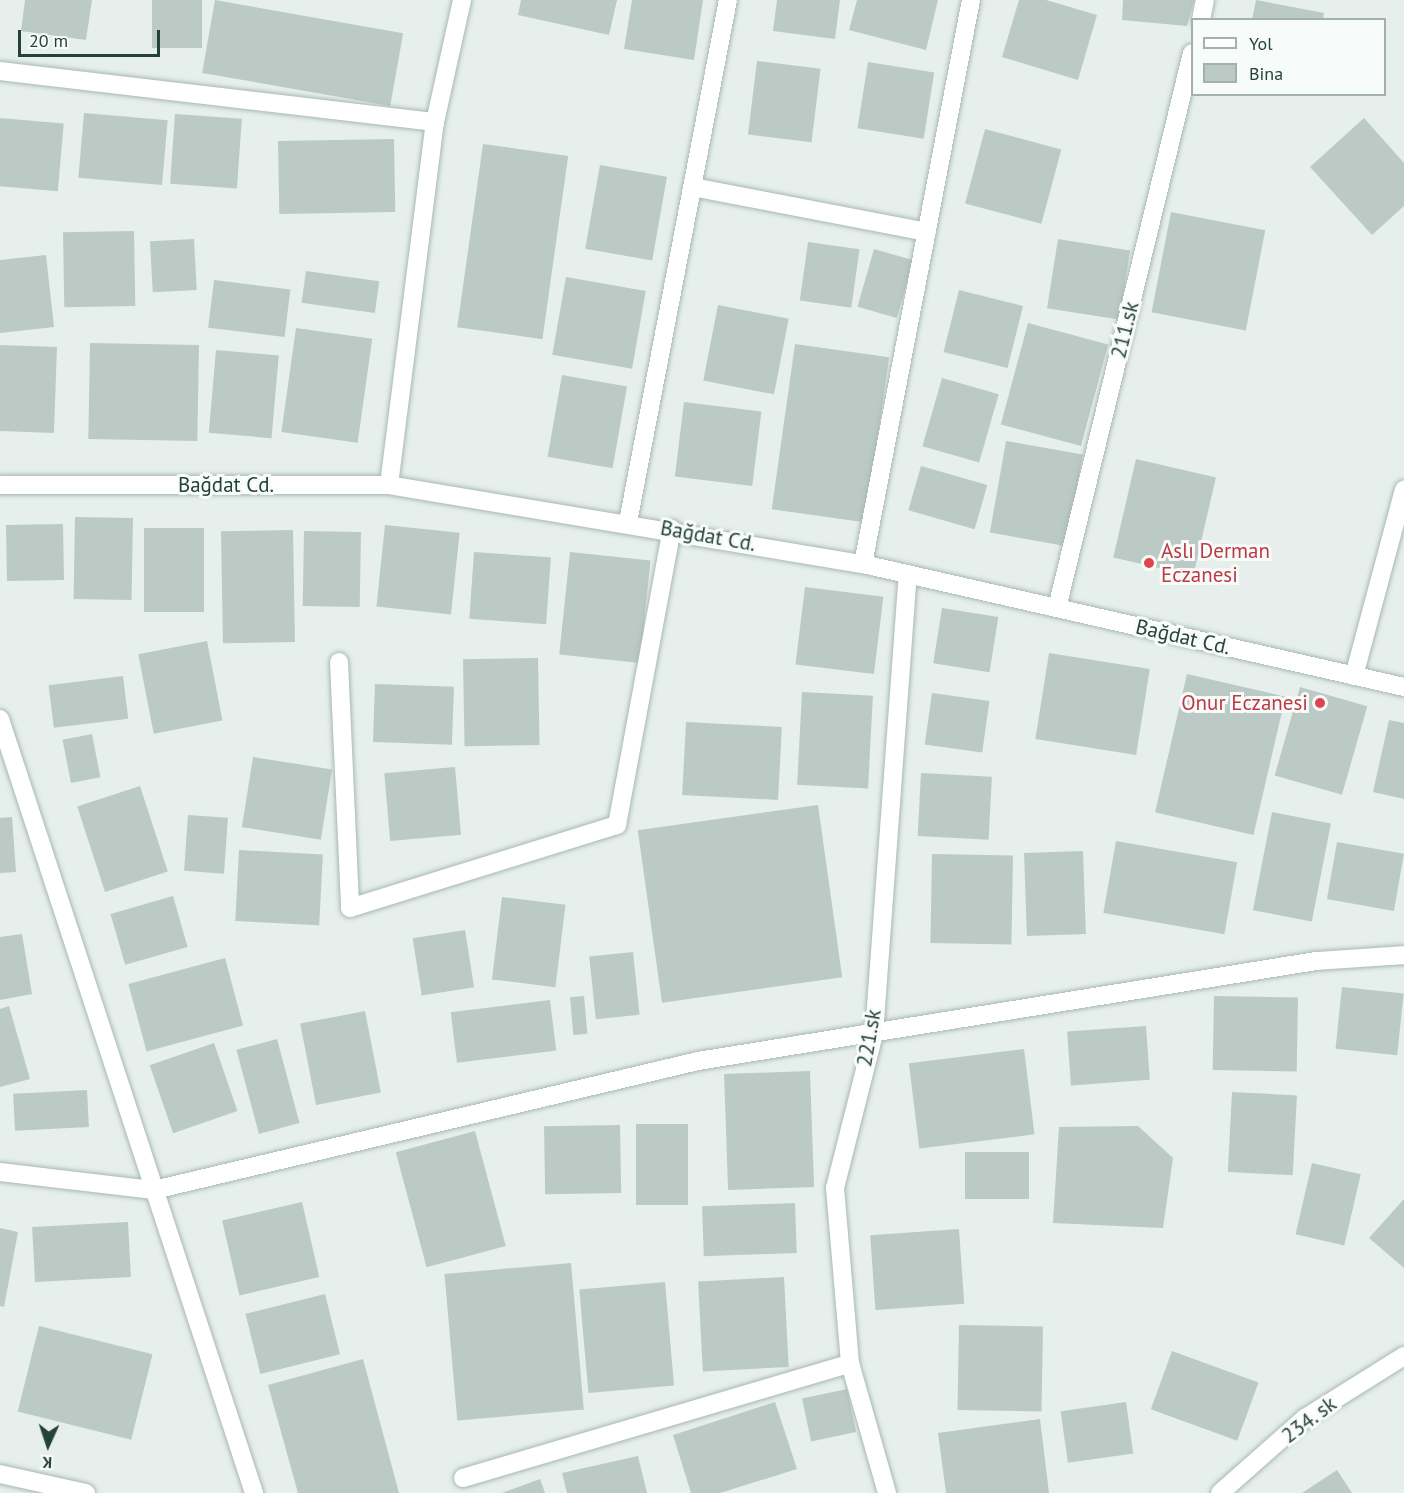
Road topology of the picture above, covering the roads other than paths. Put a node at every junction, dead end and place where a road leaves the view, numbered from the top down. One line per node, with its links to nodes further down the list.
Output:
1 (462, 0): 8 (street)
2 (728, 0): 9 (street)
3 (971, 0): 10 (street)
4 (1205, 0): 5 (street)
5 (1201, 18)
6 (1191, 57): 18 (street, 211.sk)
7 (0, 71): 8 (street)
8 (435, 122): 11 (street)
9 (693, 187): 10 (street); 14 (street)
10 (927, 232): 16 (street)
11 (389, 484): 12 (street, Bağdat Cd.); 14 (street, Bağdat Cd.)
12 (0, 485)
13 (1404, 490): 20 (street)
14 (628, 522): 15 (street, Bağdat Cd.)
15 (672, 529): 16 (street, Bağdat Cd.); 19 (street)
16 (863, 564): 17 (street, Bağdat Cd.)
17 (908, 574): 18 (street, Bağdat Cd.); 24 (street, 221.sk)
18 (1057, 608): 20 (street, Bağdat Cd.)
19 (339, 662)
20 (1354, 675): 21 (street, Bağdat Cd.)
21 (1404, 687)
22 (0, 719): 26 (street)
23 (1404, 955): 24 (street)
24 (874, 1034): 26 (street); 28 (street, 221.sk)
25 (0, 1172): 26 (street)
26 (154, 1190): 32 (street)
27 (1404, 1356): 34 (street, 234. sk)
28 (850, 1363): 30 (street); 33 (street, 221.sk)
29 (0, 1474): 31 (street)
30 (463, 1478)
31 (86, 1493)
32 (254, 1493)
33 (887, 1493)
34 (1220, 1493)

